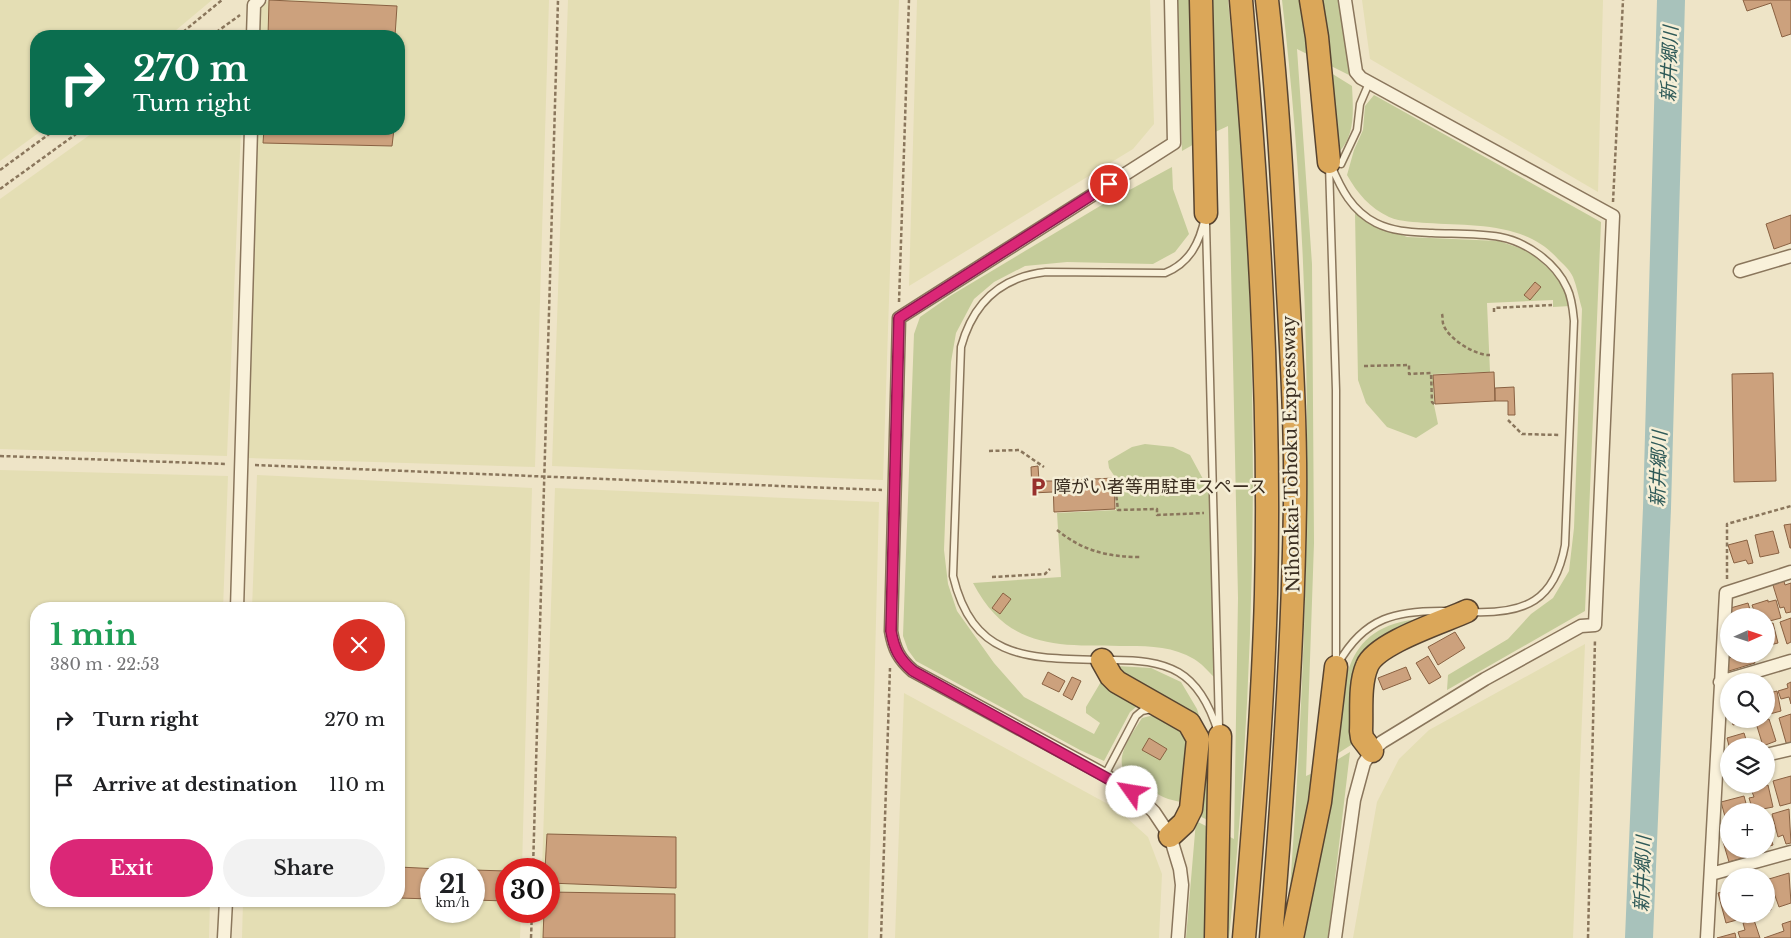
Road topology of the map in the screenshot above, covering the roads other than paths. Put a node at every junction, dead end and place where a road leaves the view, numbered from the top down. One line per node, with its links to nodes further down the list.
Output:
1 (1171, 0): 31 (street)
2 (1201, 0): 12 (highway)
3 (1242, 0): 39 (highway, Nihonkai-Tohoku Expressway)
4 (1267, 0): 40 (highway, Nihonkai-Tohoku Expressway)
5 (1311, 0): 11 (highway)
6 (1345, 0): 9 (street)
7 (256, 2): 8 (street)
8 (254, 30)
9 (1370, 84): 11 (lane); 27 (street)
10 (250, 135): 16 (street)
11 (1335, 163): 17 (lane); 20 (lane)
12 (1206, 213): 18 (lane); 25 (lane)
13 (1791, 256): 14 (street)
14 (1740, 271)
15 (1791, 572): 21 (street)
16 (237, 602)
17 (1467, 612): 20 (lane); 27 (highway)
18 (1102, 660): 24 (highway); 25 (lane)
19 (1791, 661): 22 (street)
20 (1336, 667): 41 (highway)
21 (1721, 673)
22 (1750, 673)
23 (1720, 682): 30 (street)
24 (1170, 712): 31 (lane); 32 (highway)
25 (1220, 736): 38 (highway)
26 (1791, 749): 28 (street)
27 (1372, 751): 42 (street)
28 (1775, 753)
29 (1720, 768): 30 (street)
30 (1716, 769): 34 (street)
31 (1105, 775): 32 (street)
32 (1170, 836): 37 (street)
33 (1791, 853): 34 (street)
34 (1711, 874): 43 (street)
35 (226, 907): 36 (street)
36 (224, 938)
37 (1178, 938)
38 (1216, 938)
39 (1244, 938)
40 (1271, 938)
41 (1292, 938)
42 (1336, 938)
43 (1707, 938)

